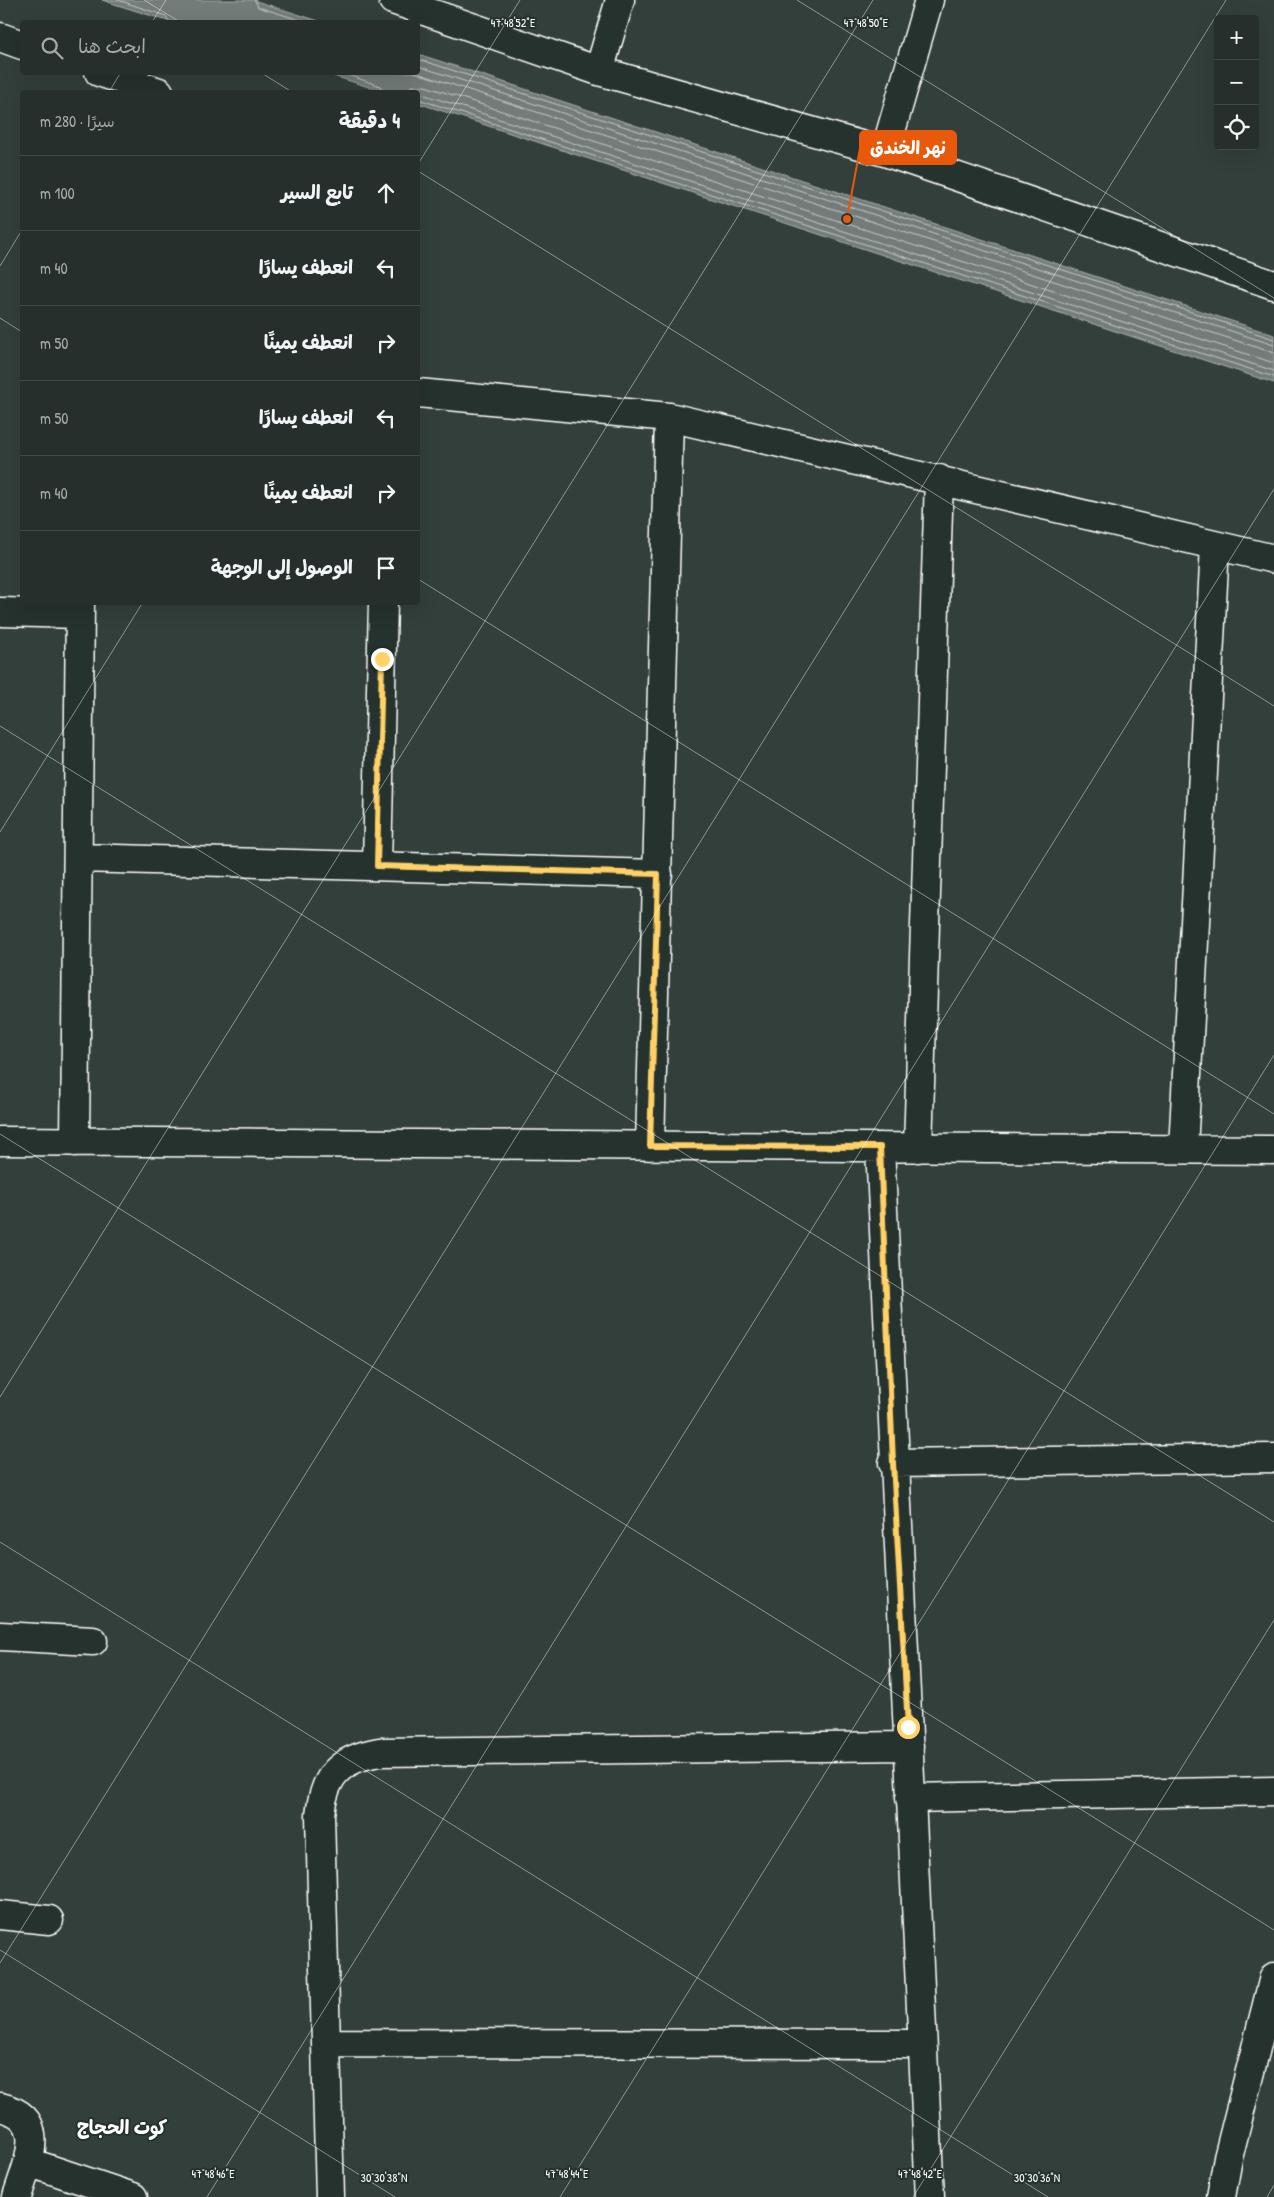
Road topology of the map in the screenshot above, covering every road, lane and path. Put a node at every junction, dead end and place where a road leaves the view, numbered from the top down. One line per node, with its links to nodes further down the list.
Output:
1 (393, 0): 6 (street)
2 (620, 0): 6 (street)
3 (929, 0): 11 (street)
4 (0, 37): 5 (street)
5 (20, 44)
6 (599, 71): 11 (street)
7 (91, 75): 9 (street)
8 (108, 75): 10 (street)
9 (91, 90)
10 (153, 90)
11 (885, 152): 12 (street)
12 (1274, 285)
13 (420, 393): 14 (street)
14 (669, 417): 15 (street); 23 (street)
15 (939, 479): 16 (street); 28 (street)
16 (1215, 546): 17 (street); 29 (street)
17 (1274, 559)
18 (383, 605): 22 (street)
19 (80, 608): 20 (street); 21 (street)
20 (0, 612)
21 (79, 858): 22 (street); 25 (street)
22 (377, 866): 23 (street)
23 (658, 874): 26 (street)
24 (0, 1141): 25 (street)
25 (75, 1142): 26 (street)
26 (650, 1146): 27 (street)
27 (880, 1147): 28 (street); 32 (street)
28 (918, 1148): 29 (street)
29 (1182, 1149): 30 (street)
30 (1274, 1150)
31 (1274, 1458): 32 (street)
32 (893, 1463): 35 (street)
33 (0, 1636): 34 (street)
34 (93, 1640)
35 (909, 1746): 37 (street); 41 (street)
36 (1274, 1791): 37 (street)
37 (910, 1798): 42 (street)
38 (0, 1914): 39 (street)
39 (49, 1920)
40 (1274, 1977): 49 (street)
41 (326, 2044): 42 (street); 47 (street)
42 (922, 2044): 48 (street)
43 (0, 2107): 44 (street)
44 (28, 2162): 45 (street); 46 (street)
45 (18, 2197)
46 (133, 2197)
47 (330, 2197)
48 (930, 2197)
49 (1221, 2197)

